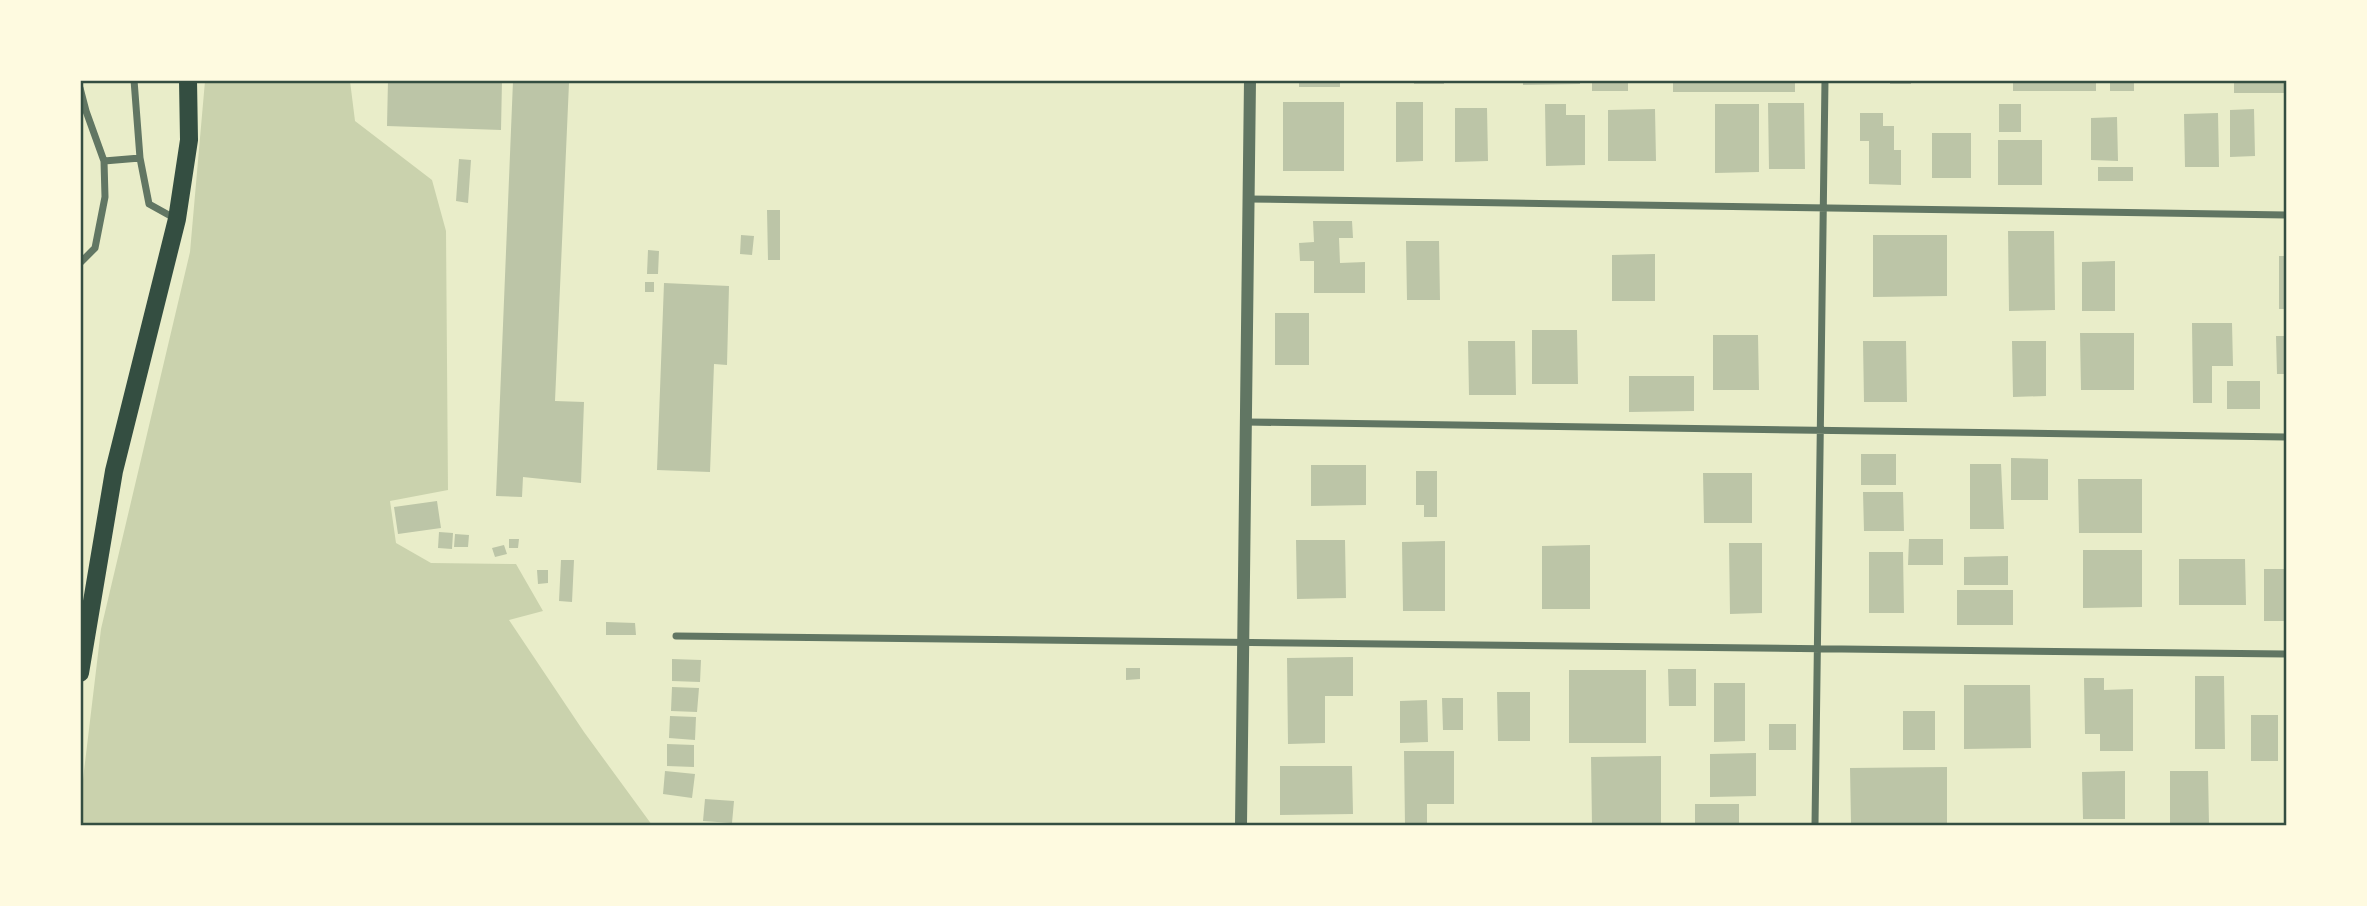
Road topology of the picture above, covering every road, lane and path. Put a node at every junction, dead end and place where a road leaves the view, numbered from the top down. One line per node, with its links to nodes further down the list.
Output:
1 (134, 80): 6 (street)
2 (188, 80): 11 (main road)
3 (1250, 80): 8 (street)
4 (1825, 80): 9 (street)
5 (80, 88): 7 (street)
6 (140, 158): 7 (street); 11 (street)
7 (104, 161): 12 (street)
8 (1248, 200): 9 (street); 13 (street)
9 (1823, 208): 10 (street); 14 (street)
10 (2287, 215)
11 (177, 219): 20 (main road)
12 (80, 263)
13 (1246, 422): 14 (street); 17 (street)
14 (1820, 430): 15 (street); 18 (street)
15 (2287, 437)
16 (676, 636): 17 (street)
17 (1243, 642): 18 (street); 21 (street)
18 (1818, 649): 19 (street); 22 (street)
19 (2287, 654)
20 (80, 673)
21 (1241, 825)
22 (1815, 825)

